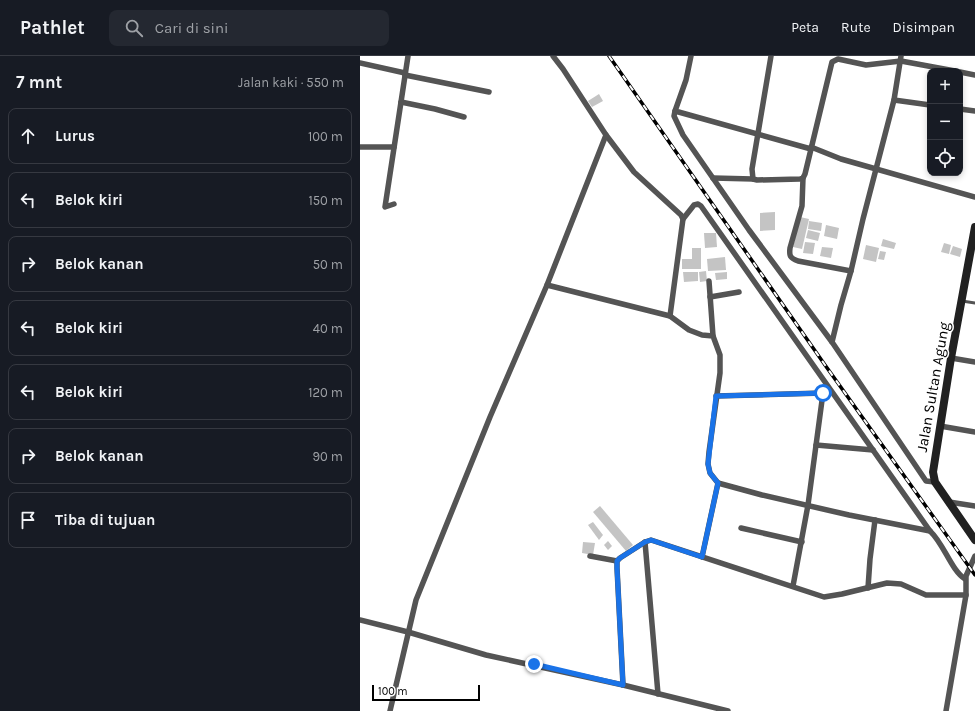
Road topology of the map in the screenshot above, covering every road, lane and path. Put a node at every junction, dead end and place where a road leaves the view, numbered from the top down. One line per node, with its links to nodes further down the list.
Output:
1 (408, 56): 9 (street)
2 (553, 56): 19 (street)
3 (691, 56): 16 (street)
4 (771, 56): 20 (street)
5 (901, 58): 7 (street); 12 (street); 23 (street)
6 (360, 63): 9 (street)
7 (943, 68)
8 (963, 73): 10 (street)
9 (405, 74): 11 (street); 13 (street)
10 (975, 75)
11 (489, 92)
12 (894, 100): 14 (street); 24 (street)
13 (401, 102): 18 (street); 22 (street)
14 (927, 105)
15 (963, 109): 17 (street)
16 (675, 111): 20 (street); 25 (street)
17 (975, 111)
18 (464, 117)
19 (606, 135): 30 (street); 34 (street)
20 (758, 135): 23 (street); 27 (street)
21 (360, 147): 22 (street)
22 (394, 147): 29 (street)
23 (811, 148): 24 (street); 26 (street)
24 (876, 169): 28 (street); 32 (street)
25 (713, 178): 27 (street); 41 (street)
26 (803, 178): 27 (street); 32 (street)
27 (753, 179)
28 (975, 197)
29 (394, 204)
30 (683, 219): 39 (street); 44 (street)
31 (975, 227): 37 (street, Jalan Sultan Agung)
32 (851, 271): 41 (street)
33 (709, 281): 36 (street)
34 (547, 285): 39 (street); 71 (street)
35 (739, 292): 36 (street)
36 (710, 297): 40 (street)
37 (962, 301): 38 (lane); 42 (street, Jalan Sultan Agung)
38 (975, 303)
39 (670, 316): 40 (street)
40 (713, 336): 46 (street)
41 (832, 342): 51 (street)
42 (951, 358): 43 (street); 47 (street, Jalan Sultan Agung)
43 (975, 362)
44 (824, 382): 45 (street); 50 (street)
45 (823, 393): 46 (street); 49 (street)
46 (716, 396): 52 (street)
47 (940, 426): 48 (street); 51 (street, Jalan Sultan Agung)
48 (975, 432)
49 (816, 445): 50 (street); 54 (street)
50 (873, 450): 58 (street)
51 (935, 482): 53 (street)
52 (718, 483): 54 (street); 64 (street)
53 (948, 502): 55 (street); 59 (street)
54 (808, 505): 56 (street); 61 (street)
55 (975, 506)
56 (875, 520): 58 (street); 68 (street)
57 (741, 528): 61 (street)
58 (930, 531): 66 (street)
59 (975, 540)
60 (645, 542): 64 (street); 65 (street); 73 (street)
61 (802, 542): 67 (street)
62 (590, 556): 65 (street)
63 (975, 556): 66 (street)
64 (702, 557): 67 (street)
65 (617, 561): 72 (street)
66 (965, 579): 69 (street)
67 (793, 586): 68 (street)
68 (868, 588): 69 (street)
69 (966, 595): 76 (street)
70 (360, 620): 71 (street)
71 (408, 632): 72 (street); 74 (street)
72 (623, 685): 73 (street)
73 (658, 694): 75 (street)
74 (390, 711)
75 (728, 711)
76 (946, 711)

